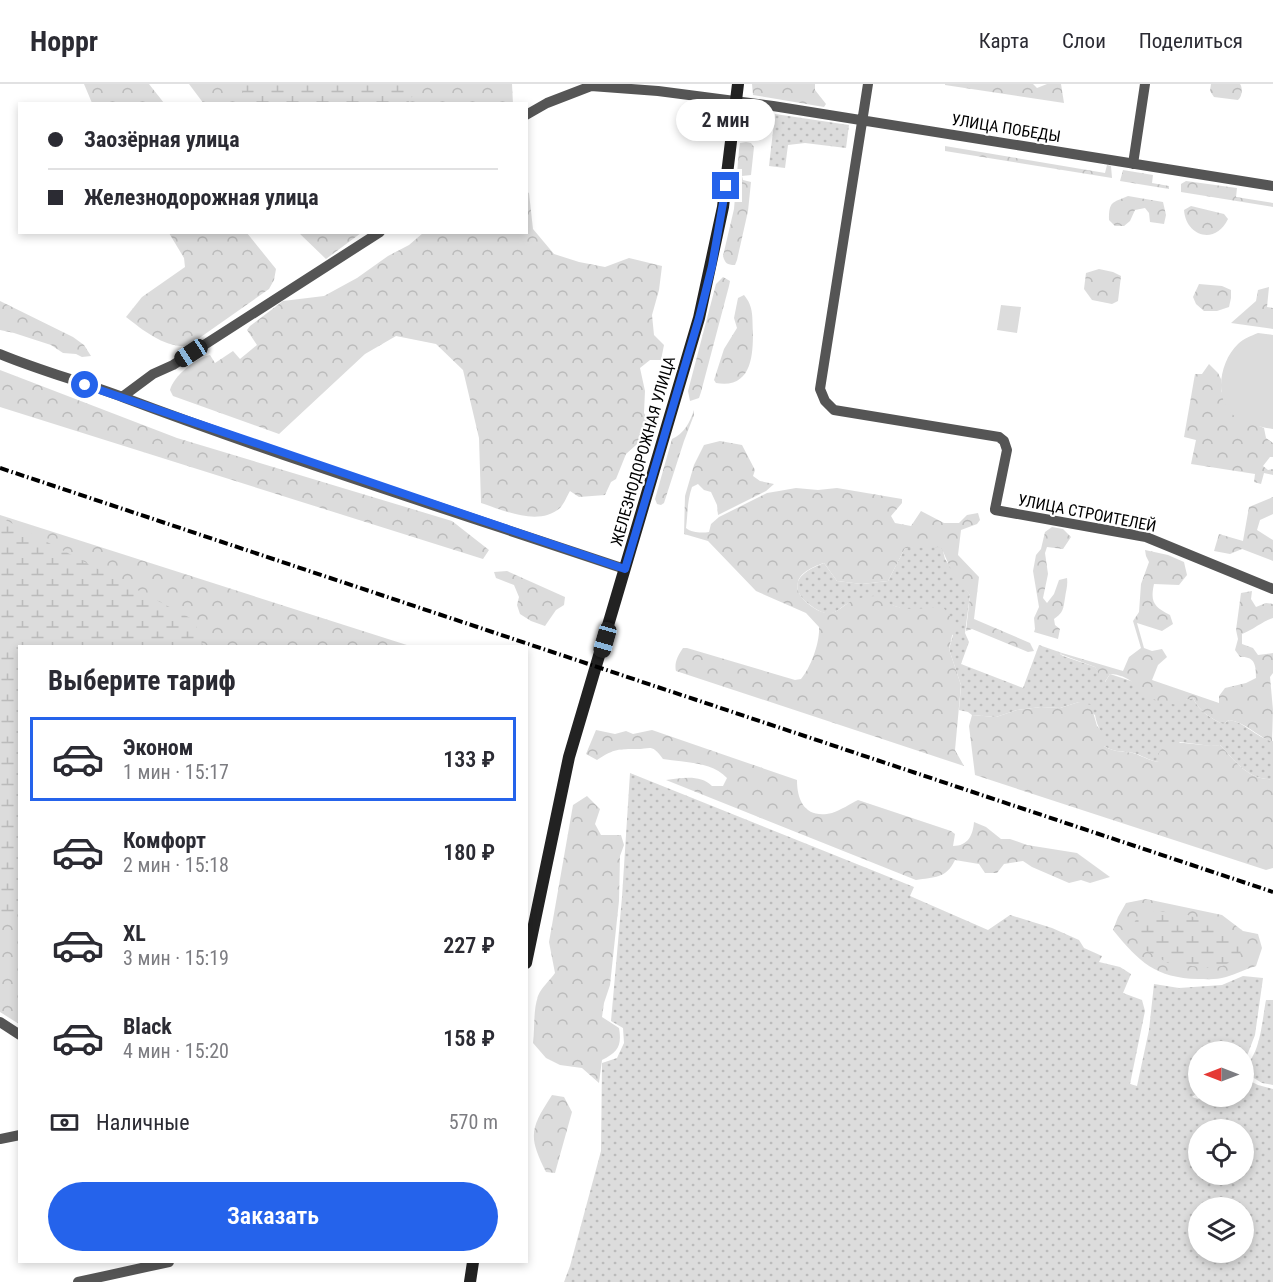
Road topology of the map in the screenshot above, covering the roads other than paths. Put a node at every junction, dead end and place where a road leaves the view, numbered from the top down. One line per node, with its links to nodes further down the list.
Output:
1 (738, 84): 4 (main road, ЖЕЛЕЗНОДОРОЖНАЯ УЛИЦА)
2 (867, 84): 6 (street)
3 (1145, 84): 7 (street)
4 (735, 100): 5 (street, УЛИЦА ПОБЕДЫ); 6 (street, УЛИЦА ПОБЕДЫ); 12 (main road, ЖЕЛЕЗНОДОРОЖНАЯ УЛИЦА)
5 (528, 114)
6 (861, 120): 7 (street, УЛИЦА ПОБЕДЫ); 13 (street, УЛИЦА СТРОИТЕЛЕЙ)
7 (1133, 164): 8 (street, УЛИЦА ПОБЕДЫ)
8 (1273, 186)
9 (377, 234): 11 (street)
10 (0, 354): 11 (street)
11 (122, 397): 12 (street)
12 (625, 569): 14 (main road, ЖЕЛЕЗНОДОРОЖНАЯ УЛИЦА)
13 (1273, 589)
14 (528, 954)
15 (0, 1022): 16 (street)
16 (18, 1034)
17 (18, 1135): 18 (street)
18 (0, 1139)
19 (164, 1263): 21 (street)
20 (473, 1263): 22 (main road)
21 (78, 1282)
22 (470, 1282)

